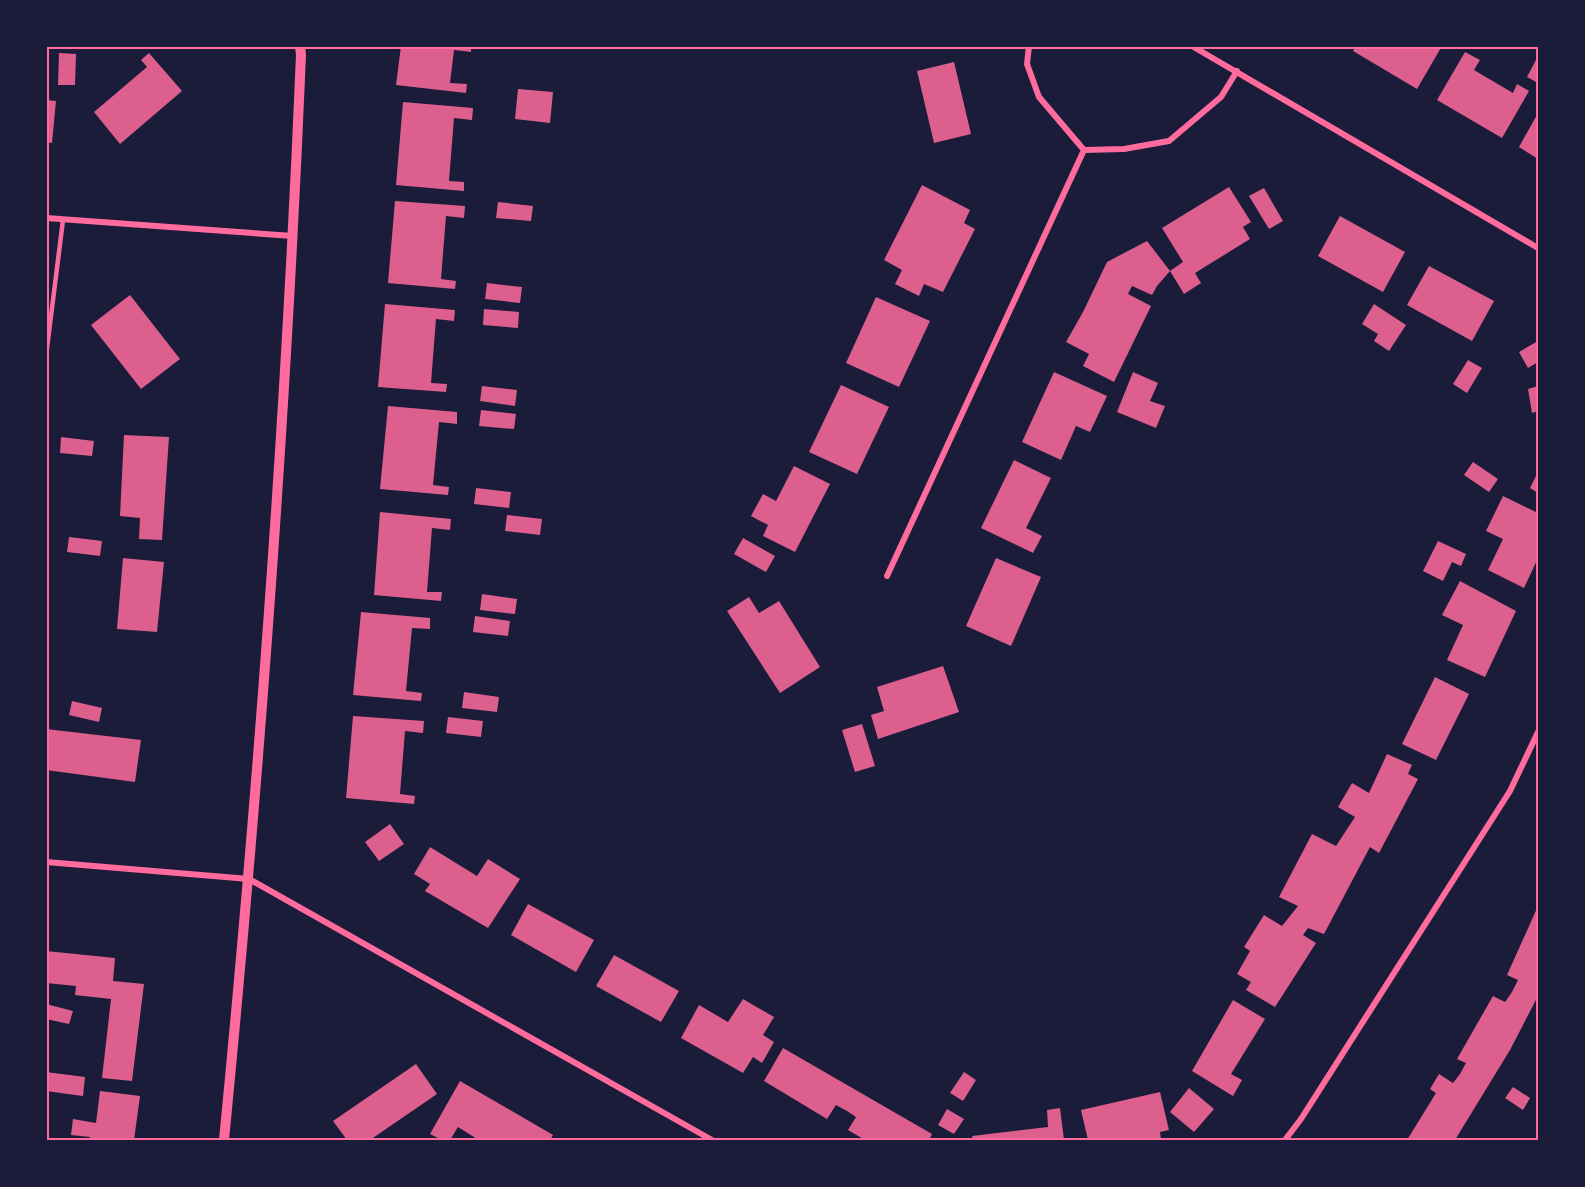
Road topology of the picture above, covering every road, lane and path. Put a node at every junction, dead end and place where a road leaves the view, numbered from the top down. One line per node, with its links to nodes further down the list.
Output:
1 (300, 46): 8 (street)
2 (1029, 46): 5 (street)
3 (1192, 46): 4 (street)
4 (1237, 71): 5 (street); 9 (street)
5 (1084, 150): 11 (street)
6 (46, 219): 7 (street)
7 (63, 220): 8 (street); 10 (lane)
8 (294, 236): 14 (street)
9 (1539, 248)
10 (46, 356)
11 (887, 576)
12 (1539, 732): 17 (street)
13 (46, 862): 14 (street)
14 (249, 879): 15 (street); 16 (street)
15 (225, 1140)
16 (711, 1140)
17 (1285, 1140)

